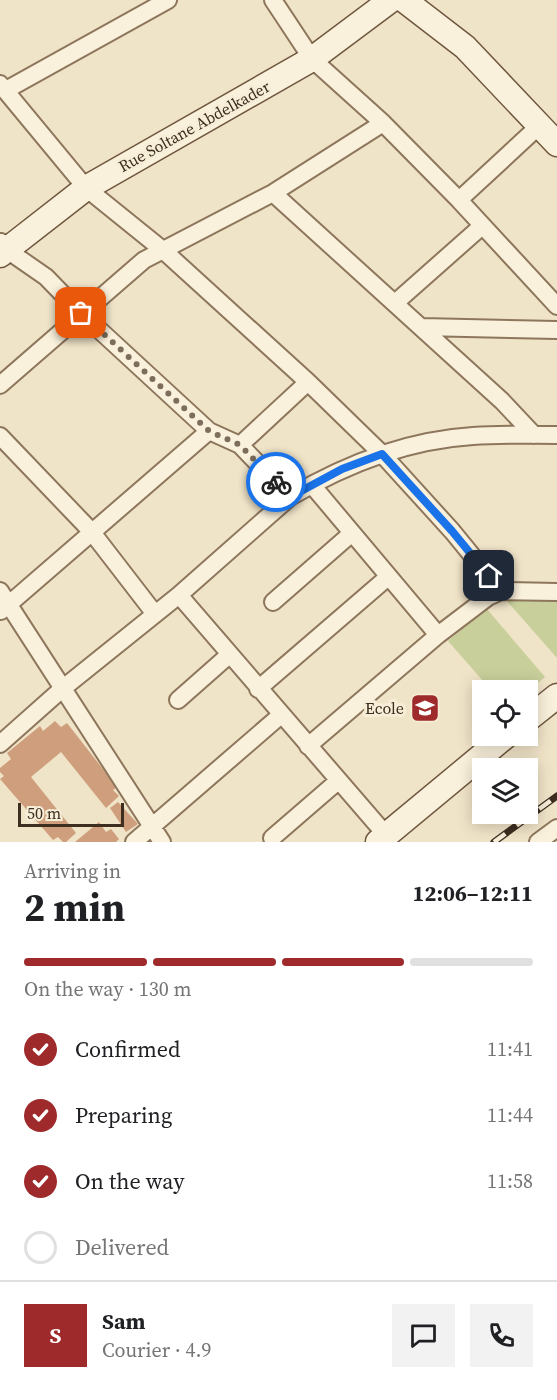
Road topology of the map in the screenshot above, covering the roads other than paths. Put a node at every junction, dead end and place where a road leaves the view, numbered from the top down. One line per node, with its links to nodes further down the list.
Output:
1 (168, 0): 6 (street)
2 (273, 0): 5 (street)
3 (391, 0): 5 (main road, Rue Soltane Abdelkader)
4 (404, 0): 8 (main road)
5 (312, 59): 7 (street); 10 (main road, Rue Soltane Abdelkader)
6 (3, 87): 10 (street)
7 (383, 123): 11 (street); 12 (street)
8 (540, 125): 9 (main road); 12 (street)
9 (557, 144)
10 (86, 188): 14 (main road, Rue Soltane Abdelkader); 15 (street)
11 (273, 193): 15 (street); 16 (street)
12 (459, 200): 13 (street)
13 (482, 226): 16 (street); 17 (street)
14 (2, 249): 18 (street)
15 (164, 250): 18 (street); 21 (street)
16 (395, 303): 19 (street)
17 (557, 306)
18 (81, 313): 22 (street); 23 (street)
19 (422, 327): 20 (street); 24 (street)
20 (557, 330)
21 (308, 382): 27 (street); 28 (street)
22 (0, 385)
23 (209, 431): 27 (street); 31 (street)
24 (534, 435): 25 (street); 28 (street)
25 (557, 435)
26 (0, 436): 31 (street)
27 (240, 445): 30 (street)
28 (382, 454): 29 (street); 34 (street)
29 (312, 485): 30 (street); 32 (street)
30 (290, 497): 36 (street)
31 (91, 531): 37 (street); 39 (street)
32 (352, 533): 33 (street); 38 (street)
33 (388, 577): 40 (street); 43 (street)
34 (501, 591): 35 (street); 40 (street)
35 (557, 592)
36 (179, 595): 39 (street); 41 (street)
37 (3, 602): 42 (street)
38 (273, 602)
39 (155, 614): 42 (street)
40 (438, 635): 49 (street)
41 (229, 655): 43 (street); 45 (street)
42 (62, 689): 48 (street); 52 (street)
43 (258, 689): 47 (street)
44 (557, 696): 46 (main road)
45 (178, 700)
46 (538, 710)
47 (282, 715): 49 (street); 52 (street)
48 (0, 744)
49 (308, 746): 51 (street)
50 (494, 746): 55 (main road)
51 (338, 781): 54 (street); 55 (street)
52 (151, 827): 56 (street); 57 (street)
53 (557, 828): 58 (street)
54 (272, 838)
55 (382, 838)
56 (134, 842)
57 (162, 842)
58 (538, 842)

